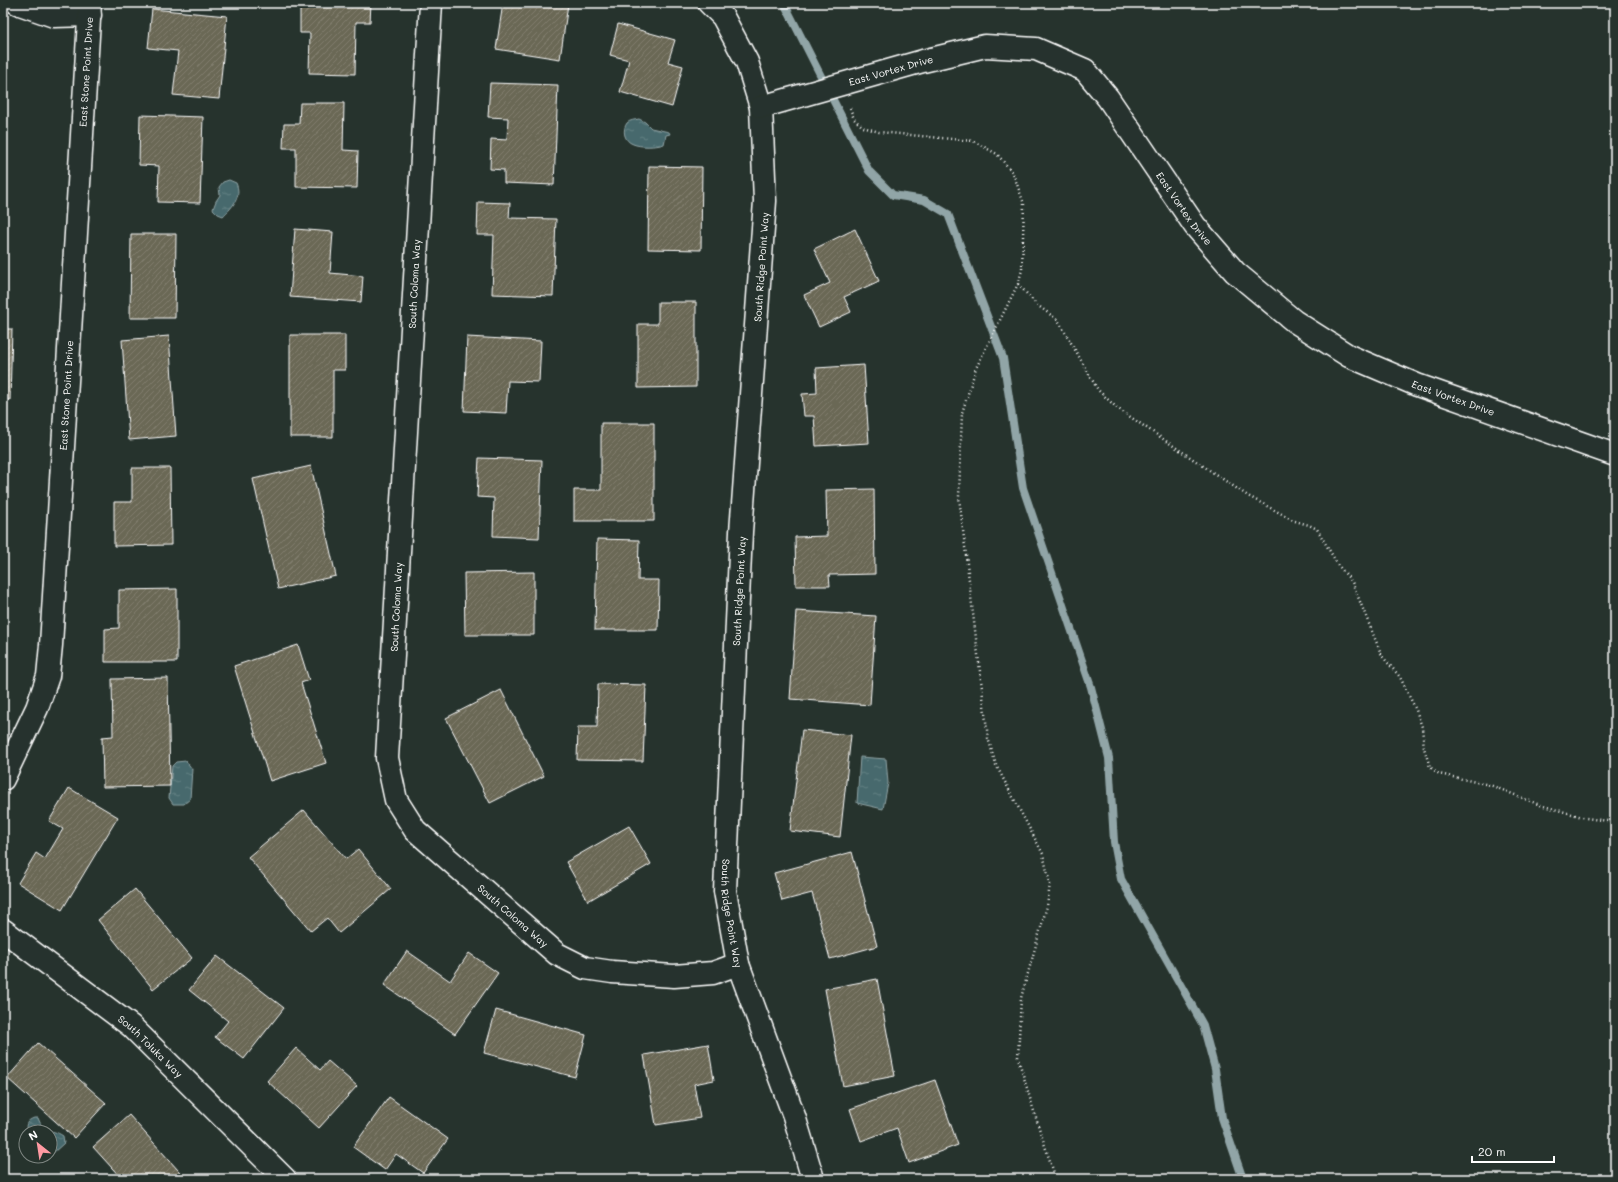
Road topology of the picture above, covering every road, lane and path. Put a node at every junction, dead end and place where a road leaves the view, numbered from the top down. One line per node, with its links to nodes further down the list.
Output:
1 (17, 3): 4 (street)
2 (431, 3): 12 (street, South Coloma Way)
3 (709, 3): 6 (street, South Ridge Point Way)
4 (90, 9): 9 (street, East Stone Point Drive)
5 (841, 84): 6 (street, East Vortex Drive); 7 (path); 8 (street, East Vortex Drive)
6 (761, 107): 12 (street, South Ridge Point Way)
7 (1018, 284): 10 (path); 15 (path)
8 (1615, 456)
9 (3, 779)
10 (1615, 822)
11 (3, 930): 13 (street, South Toluka Way)
12 (738, 964): 14 (street, South Ridge Point Way)
13 (285, 1179)
14 (814, 1179)
15 (1056, 1179)

